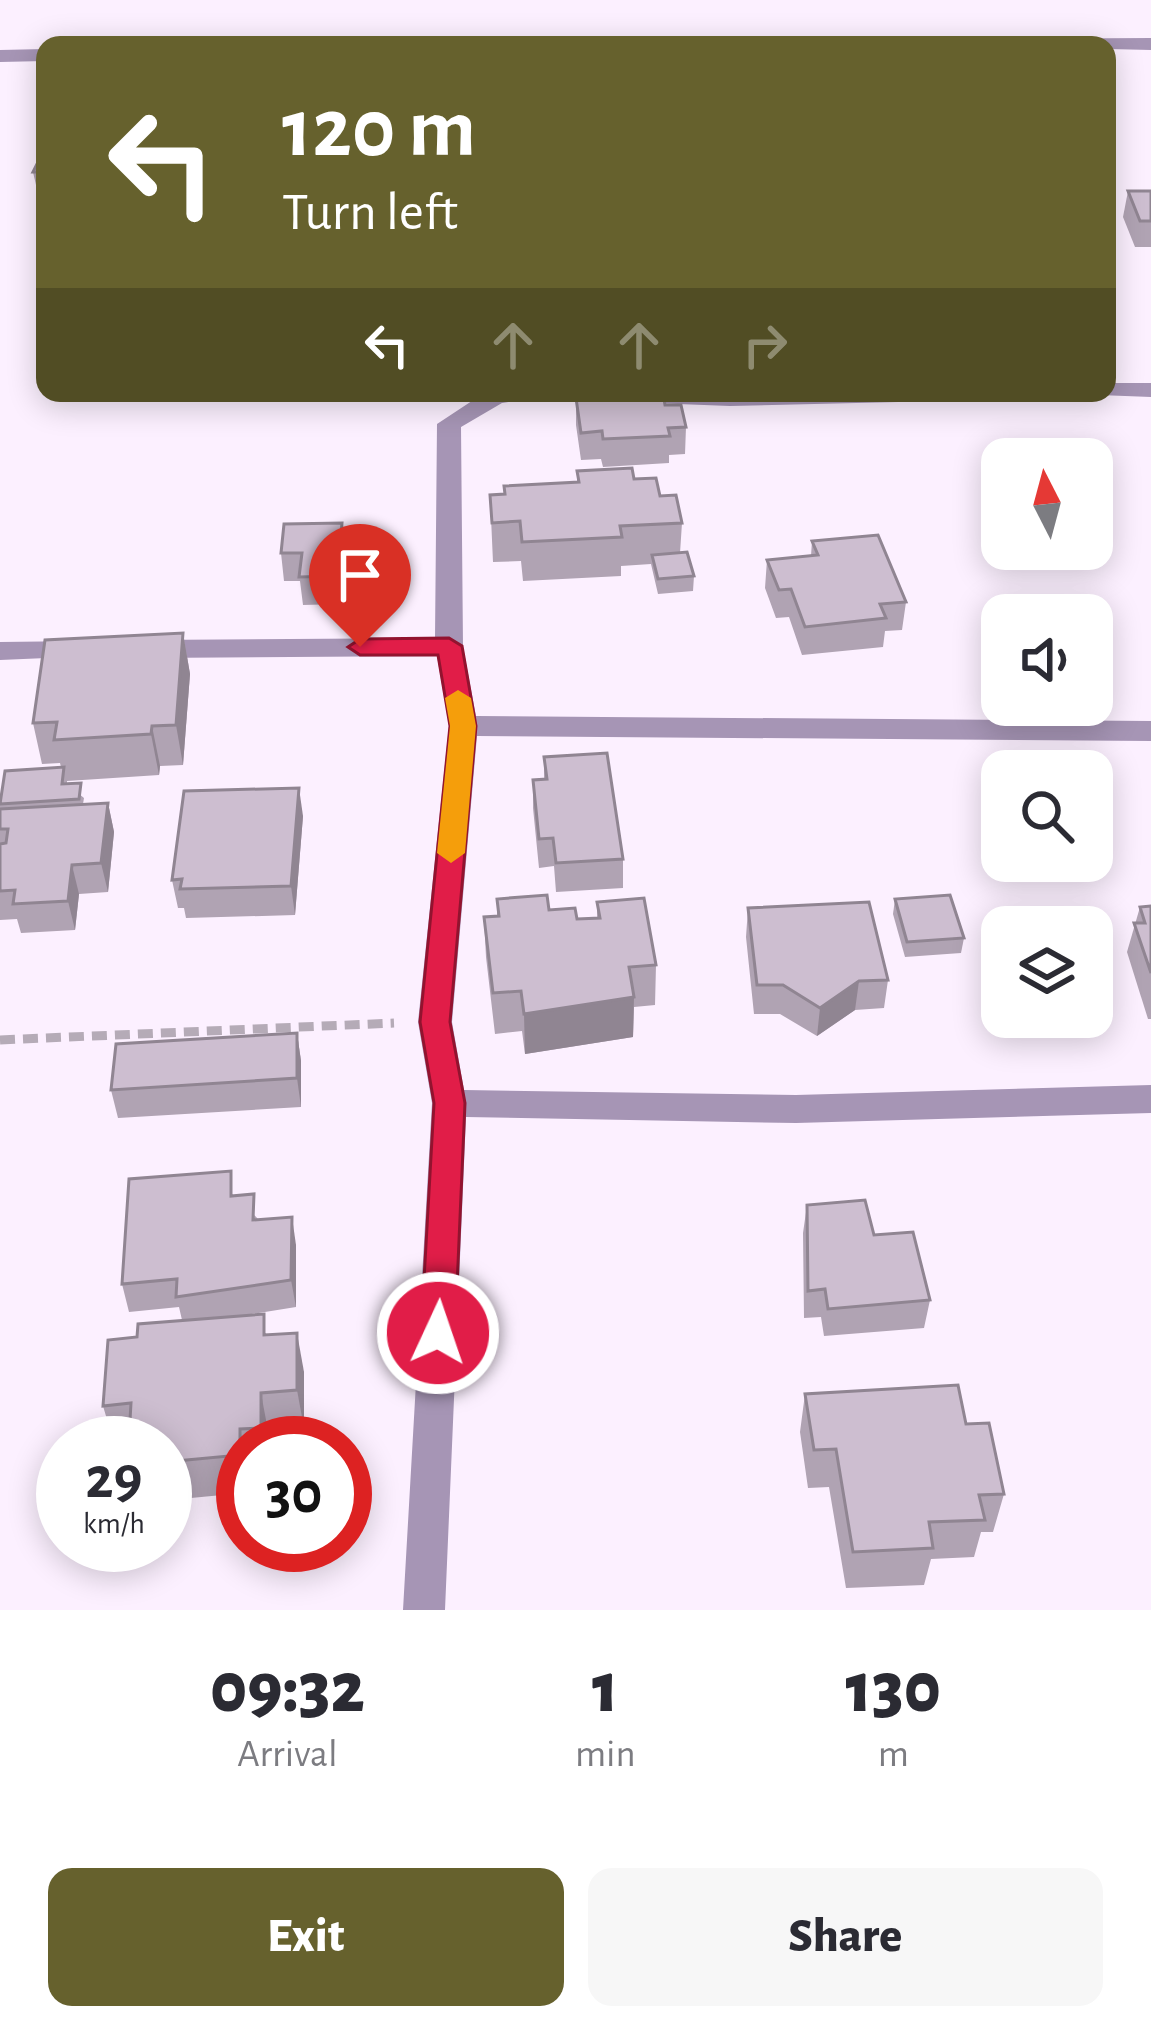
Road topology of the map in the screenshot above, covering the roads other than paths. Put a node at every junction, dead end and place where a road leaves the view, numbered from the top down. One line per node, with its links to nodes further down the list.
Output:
1 (1116, 44): 2 (street)
2 (1151, 44)
3 (36, 55): 4 (street)
4 (0, 56)
5 (1116, 390): 6 (street)
6 (1151, 390)
7 (486, 402): 8 (street)
8 (449, 646): 9 (street); 10 (street)
9 (0, 650)
10 (463, 726): 11 (street); 13 (street)
11 (1151, 731)
12 (1151, 1099): 13 (street)
13 (449, 1103): 14 (street)
14 (424, 1610)

